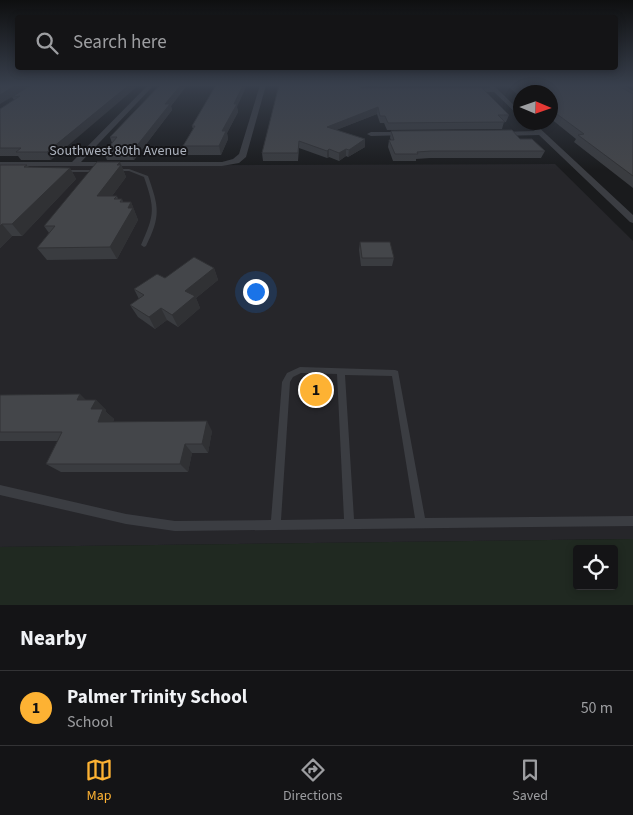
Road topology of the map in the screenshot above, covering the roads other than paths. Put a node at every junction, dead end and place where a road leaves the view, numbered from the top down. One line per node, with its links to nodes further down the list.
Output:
1 (123, 113): 9 (street)
2 (255, 113): 9 (street, Southwest 80th Avenue)
3 (538, 130): 4 (street)
4 (541, 133): 7 (street); 13 (street)
5 (371, 134): 6 (street)
6 (419, 134)
7 (485, 134)
8 (0, 164): 9 (street, Southwest 80th Avenue)
9 (74, 164)
10 (112, 170): 14 (lane)
11 (104, 171): 12 (lane)
12 (58, 172)
13 (633, 220)
14 (144, 245)
15 (342, 372): 18 (lane); 19 (lane); 20 (lane)
16 (0, 490): 18 (lane)
17 (633, 521): 20 (lane)
18 (276, 524): 19 (lane)
19 (349, 524): 20 (lane)
20 (422, 524)

